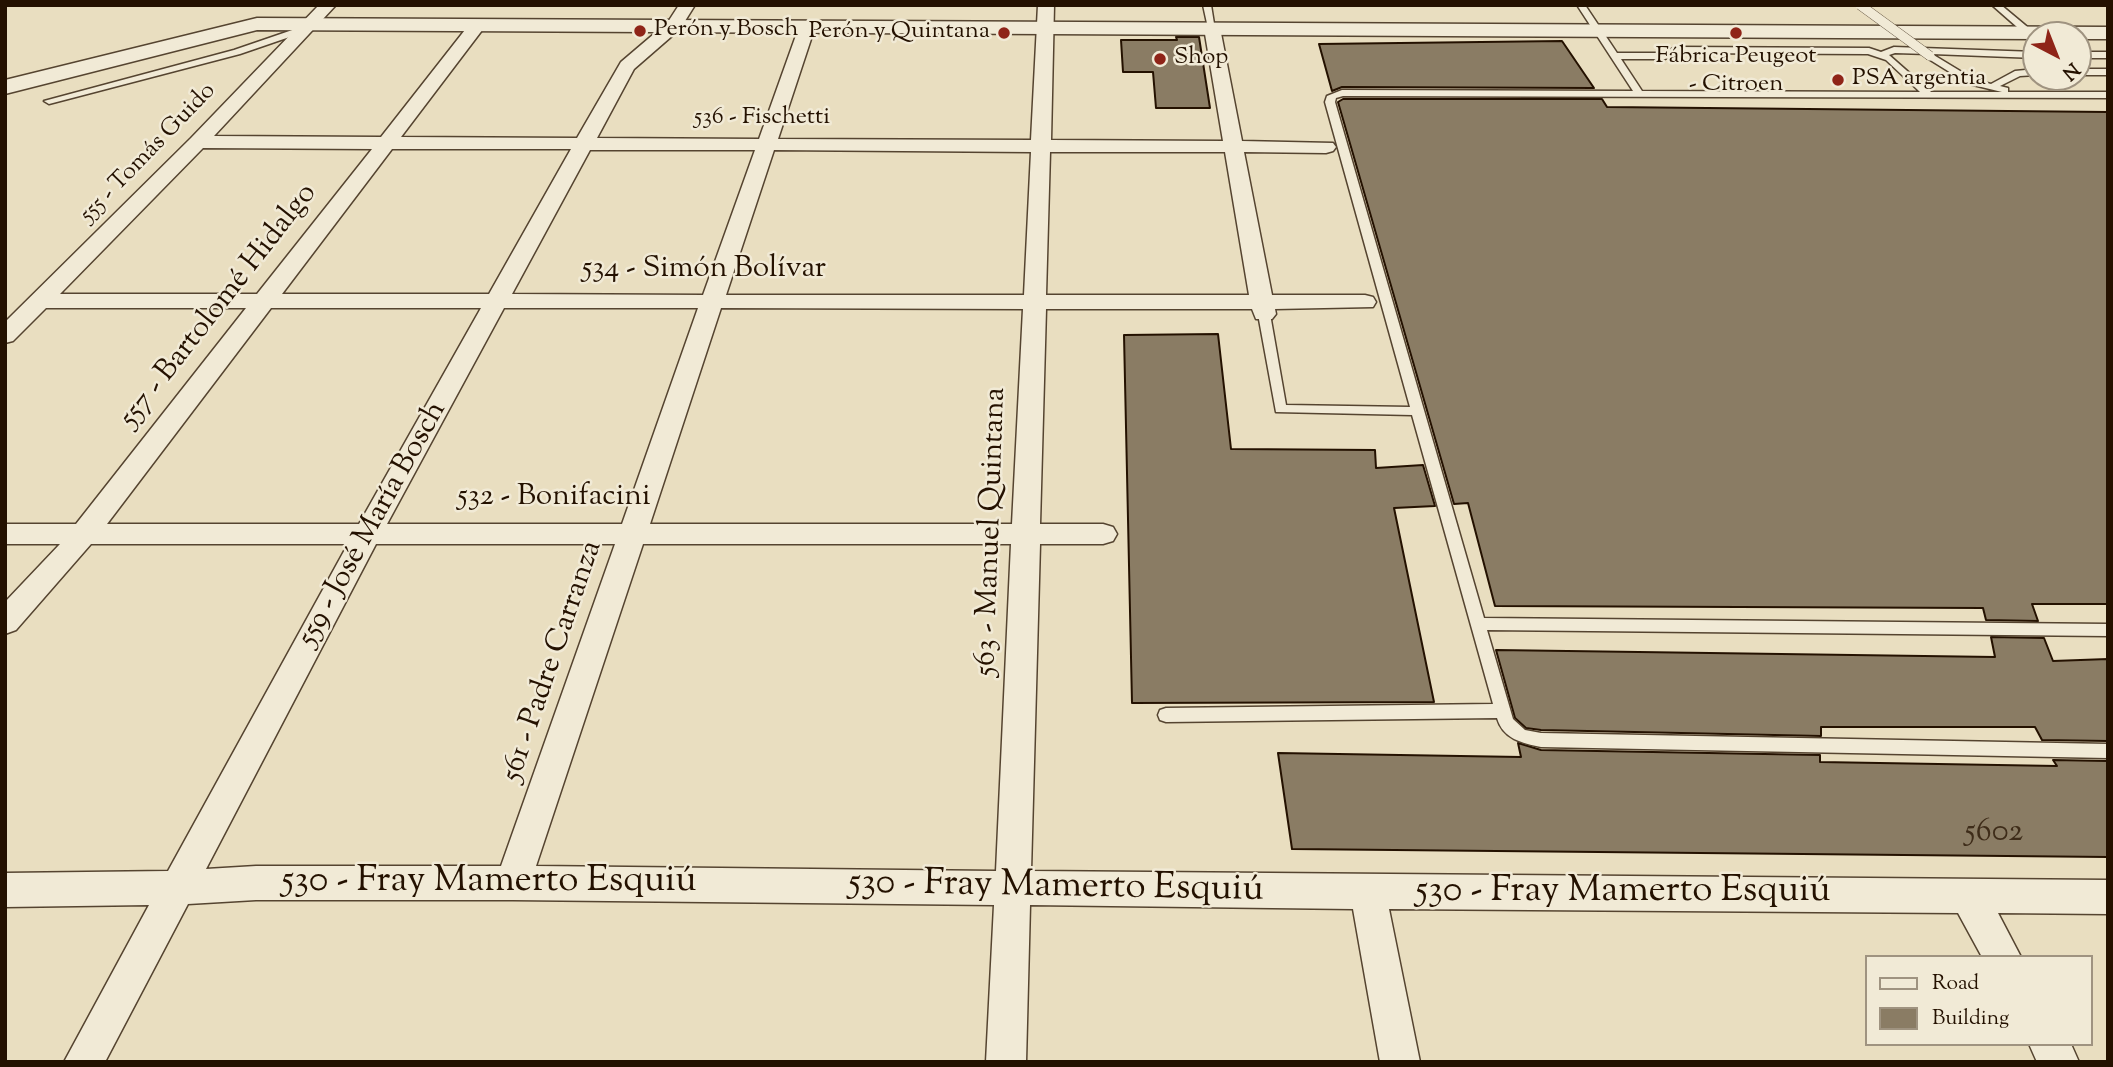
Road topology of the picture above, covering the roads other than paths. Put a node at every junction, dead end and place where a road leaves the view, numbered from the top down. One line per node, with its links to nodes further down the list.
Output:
1 (328, 5): 9 (street, 555 - Tomás Guido)
2 (1207, 5): 12 (lane)
3 (1581, 5): 13 (lane)
4 (1860, 5): 20 (lane, bridge)
5 (1996, 5): 11 (lane)
6 (681, 15): 8 (street); 10 (street); 28 (street, 559 - José María Bosch)
7 (1046, 17): 10 (street); 12 (street); 30 (street, 563 - Manuel Quintana)
8 (478, 25): 9 (street); 26 (street, 557 - Bartolomé Hidalgo)
9 (307, 27): 19 (street); 25 (lane); 27 (street, 555 - Tomás Guido)
10 (807, 27): 29 (street, 561 - Padre Carranza)
11 (2022, 27)
12 (1212, 28): 13 (street); 31 (street)
13 (1594, 29): 14 (street); 17 (lane)
14 (2022, 32)
15 (1884, 54): 16 (lane); 17 (lane); 24 (lane)
16 (2022, 54)
17 (1613, 56): 21 (lane)
18 (2022, 73): 20 (lane)
19 (5, 87)
20 (1992, 87): 22 (lane)
21 (1640, 95): 24 (lane); 41 (lane)
22 (2025, 95): 23 (lane); 24 (lane)
23 (2108, 95)
24 (1930, 96)
25 (49, 101)
26 (387, 141): 27 (street, 536 - Fischetti); 28 (street, 536 - Fischetti); 34 (street, 557 - Bartolomé Hidalgo)
27 (198, 142): 33 (street, 555 - Tomás Guido)
28 (584, 143): 29 (street, 536 - Fischetti); 35 (street, 559 - José María Bosch)
29 (766, 144): 30 (street, 536 - Fischetti); 36 (street, 561 - Padre Carranza)
30 (1041, 145): 31 (street, 536 - Fischetti); 38 (street, 563 - Manuel Quintana)
31 (1234, 146): 32 (street, 536 - Fischetti); 39 (street)
32 (1326, 147)
33 (42, 301): 34 (street, 534 - Simón Bolívar); 40 (street, 555 - Tomás Guido)
34 (265, 301): 35 (street, 534 - Simón Bolívar); 42 (street, 557 - Bartolomé Hidalgo)
35 (496, 302): 36 (street, 534 - Simón Bolívar); 43 (street, 559 - José María Bosch)
36 (710, 302): 38 (street, 534 - Simón Bolívar); 44 (street, 561 - Padre Carranza)
37 (1366, 302): 39 (street, 534 - Simón Bolívar)
38 (1035, 304): 39 (street, 534 - Simón Bolívar); 45 (street, 563 - Manuel Quintana)
39 (1263, 308): 41 (lane)
40 (5, 336)
41 (1418, 411): 49 (lane)
42 (85, 533): 43 (street, 532 - Bonifacini); 46 (street, 532 - Bonifacini); 48 (street, 557 - Bartolomé Hidalgo)
43 (368, 533): 44 (street, 532 - Bonifacini); 55 (street, 559 - José María Bosch)
44 (634, 533): 45 (street, 532 - Bonifacini); 54 (street, 561 - Padre Carranza)
45 (1026, 533): 47 (street, 532 - Bonifacini); 56 (street, 563 - Manuel Quintana)
46 (5, 534)
47 (1103, 534)
48 (5, 622)
49 (1478, 624): 50 (lane); 51 (lane)
50 (2108, 630)
51 (1503, 711): 52 (lane); 53 (lane)
52 (1166, 715)
53 (2108, 751)
54 (513, 883): 55 (street, 530 - Fray Mamerto Esquiú); 56 (street, 530 - Fray Mamerto Esquiú)
55 (178, 888): 57 (street, 530 - Fray Mamerto Esquiú); 63 (street, 559 - José María Bosch)
56 (1011, 888): 58 (street, 530 - Fray Mamerto Esquiú); 64 (street, 563 - Manuel Quintana)
57 (5, 890)
58 (1368, 892): 59 (street, 530 - Fray Mamerto Esquiú); 65 (street)
59 (1968, 895): 60 (street, 530 - Fray Mamerto Esquiú); 61 (street)
60 (2108, 897)
61 (2001, 955)
62 (2050, 1046): 66 (street)
63 (84, 1062)
64 (1006, 1062)
65 (1400, 1062)
66 (2059, 1062)

